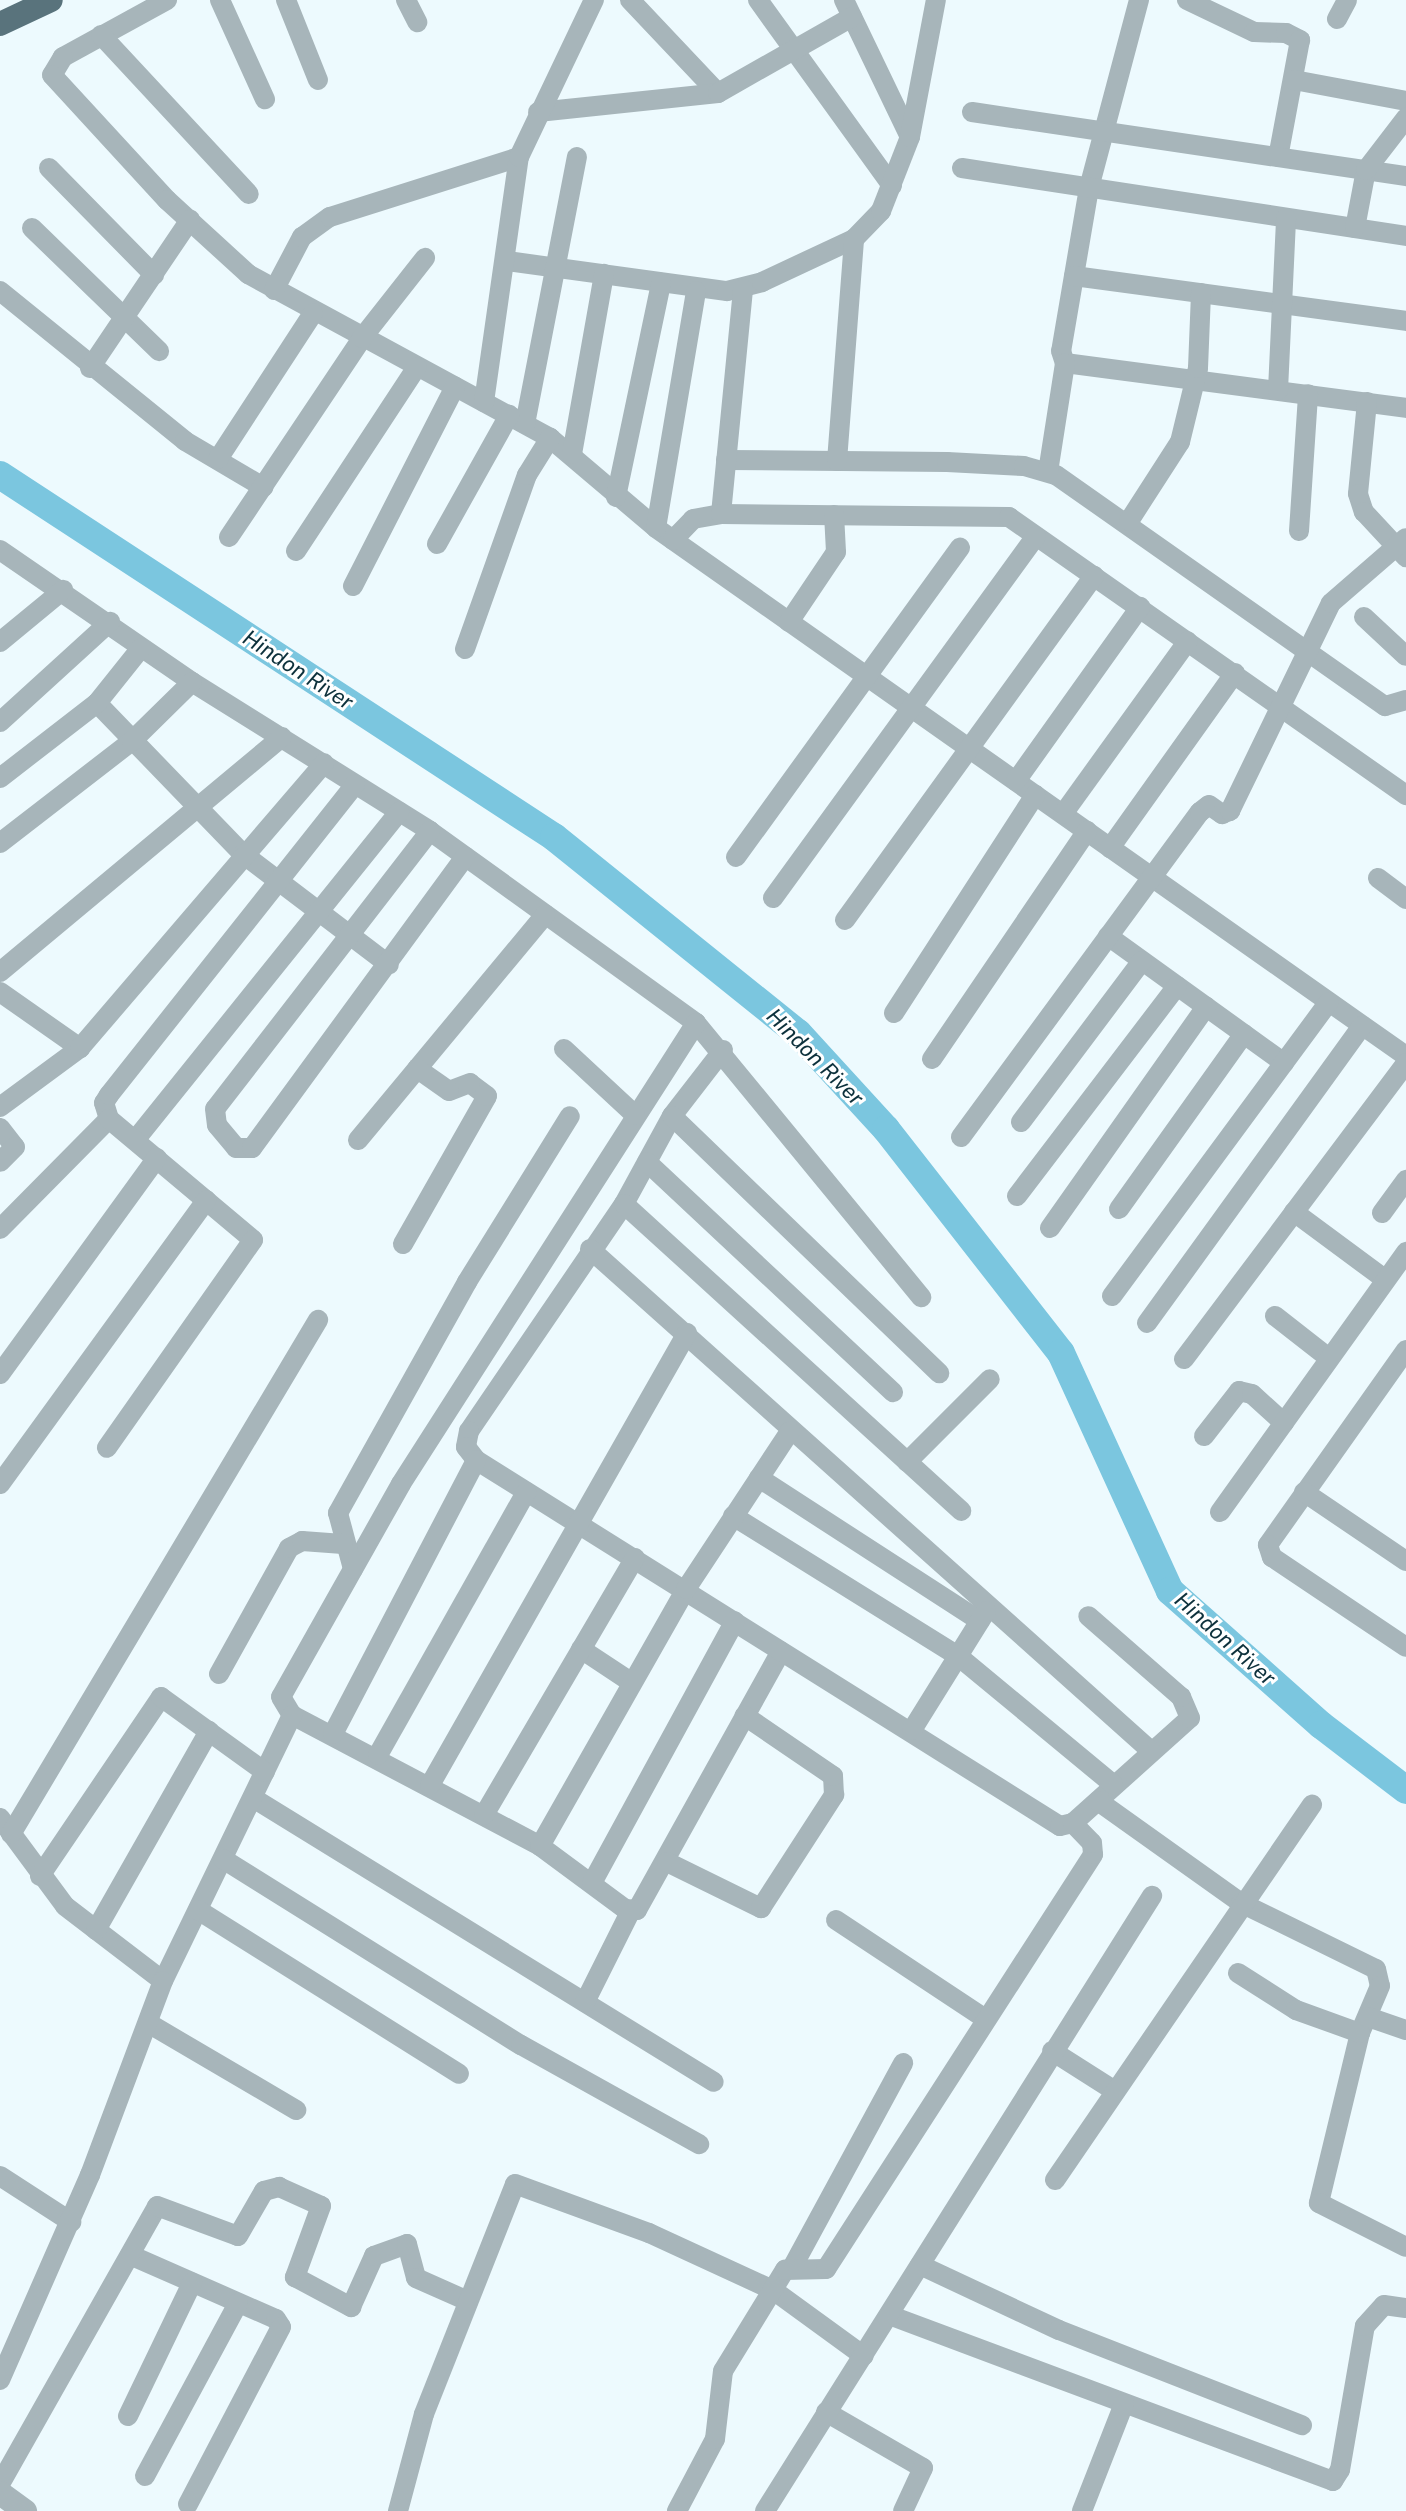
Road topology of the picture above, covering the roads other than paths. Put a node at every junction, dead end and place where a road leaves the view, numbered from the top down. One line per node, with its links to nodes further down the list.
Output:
1 (51, 0): 17 (highway)
2 (167, 0): 18 (street)
3 (220, 0): 23 (street)
4 (286, 0): 20 (street)
5 (406, 0): 16 (street)
6 (594, 0): 25 (street)
7 (630, 0): 22 (street)
8 (758, 0): 19 (street)
9 (936, 0): 29 (street)
10 (1139, 0): 28 (street)
11 (1187, 0): 13 (street)
12 (1347, 0): 15 (street)
13 (1214, 6): 21 (street)
14 (848, 8): 19 (street); 29 (street)
15 (1337, 19)
16 (417, 22)
17 (0, 24)
18 (101, 35): 39 (street); 41 (street)
19 (795, 50): 22 (street); 37 (street)
20 (318, 80)
21 (1294, 80): 24 (street); 32 (street)
22 (718, 93): 25 (street)
23 (265, 99)
24 (1406, 101)
25 (538, 112): 30 (street)
26 (972, 112): 28 (street)
27 (1406, 118): 35 (street)
28 (1102, 131): 32 (street); 38 (street)
29 (910, 137): 37 (street)
30 (519, 157): 47 (street); 54 (street)
31 (577, 157): 48 (street)
32 (1278, 157): 35 (street)
33 (49, 168): 50 (street)
34 (962, 168): 38 (street)
35 (1366, 170): 36 (street); 43 (street)
36 (1406, 176)
37 (892, 186): 45 (street)
38 (1089, 188): 40 (street); 51 (street)
39 (249, 194)
40 (1286, 218): 43 (street); 58 (street)
41 (190, 220): 50 (street); 54 (street)
42 (32, 228): 60 (street)
43 (1355, 228): 44 (street)
44 (1406, 236)
45 (854, 239): 53 (street); 79 (street)
46 (425, 258): 62 (street)
47 (507, 261): 48 (street); 71 (street)
48 (553, 268): 49 (street); 74 (street)
49 (604, 274): 52 (street); 76 (street)
50 (154, 275): 60 (street)
51 (1074, 276): 57 (street); 64 (street)
52 (661, 283): 56 (street); 82 (street)
53 (743, 289): 56 (street); 78 (street)
54 (274, 290): 59 (street)
55 (0, 291): 66 (street)
56 (696, 291): 87 (street)
57 (1201, 293): 58 (street); 67 (street)
58 (1282, 304): 61 (street); 69 (street)
59 (313, 313): 62 (street); 77 (street)
60 (124, 321): 63 (street); 66 (street)
61 (1406, 321)
62 (362, 338): 65 (street); 81 (street)
63 (159, 351)
64 (1065, 363): 67 (street); 80 (street)
65 (417, 367): 68 (street); 93 (street)
66 (90, 368): 77 (street)
67 (1196, 379): 69 (street); 85 (street)
68 (455, 387): 71 (street); 96 (street)
69 (1278, 390): 70 (street)
70 (1308, 394): 72 (street); 86 (street)
71 (484, 402): 74 (street)
72 (1367, 402): 73 (street); 91 (street)
73 (1406, 408)
74 (517, 419): 75 (street); 90 (street)
75 (550, 438): 76 (street); 105 (street)
76 (572, 454): 82 (street)
77 (218, 459): 81 (street)
78 (726, 460): 79 (street); 83 (street)
79 (837, 461): 80 (street)
80 (1048, 472): 85 (street)
81 (263, 487): 89 (street)
82 (616, 497): 87 (street)
83 (721, 514): 84 (street); 87 (street)
84 (834, 515): 88 (street); 101 (street)
85 (1129, 521): 106 (street)
86 (1299, 531)
87 (665, 534): 101 (street)
88 (1036, 536): 95 (street); 114 (street)
89 (229, 537)
90 (437, 544)
91 (1402, 547): 106 (street)
92 (960, 548): 109 (street)
93 (296, 551)
94 (4, 559): 97 (street)
95 (1094, 576): 98 (street); 118 (street)
96 (353, 586)
97 (63, 590): 100 (street); 103 (street)
98 (1140, 607): 102 (street); 121 (street)
99 (1364, 617): 107 (street)
100 (110, 622): 104 (street); 115 (street)
101 (789, 622): 109 (street)
102 (1188, 641): 108 (street); 127 (street)
103 (0, 642)
104 (141, 648): 110 (street); 112 (street)
105 (465, 649)
106 (1305, 649): 111 (street); 113 (street)
107 (1406, 656)
108 (1235, 673): 113 (street); 131 (street)
109 (867, 676): 114 (street); 134 (street)
110 (192, 682): 116 (street); 117 (street)
111 (1406, 700)
112 (97, 703): 117 (street); 120 (street)
113 (1282, 705): 124 (street); 135 (street)
114 (911, 708): 118 (street); 138 (street)
115 (0, 722)
116 (282, 737): 119 (street); 125 (street)
117 (132, 741): 125 (street); 130 (street)
118 (969, 748): 121 (street); 142 (street)
119 (324, 763): 122 (street); 132 (street)
120 (0, 778)
121 (1016, 781): 123 (street)
122 (355, 785): 126 (street); 137 (street)
123 (1035, 795): 127 (street); 152 (street)
124 (1406, 795)
125 (197, 811): 132 (street); 147 (street)
126 (399, 812): 128 (street); 140 (street)
127 (1063, 814): 129 (street)
128 (430, 831): 133 (street); 144 (street)
129 (1087, 831): 131 (street); 160 (street)
130 (0, 843)
131 (1110, 848): 135 (street)
132 (243, 854): 137 (street); 156 (street)
133 (465, 857): 141 (street); 146 (street)
134 (736, 857)
135 (1152, 877): 143 (street); 150 (street)
136 (1378, 878): 139 (street)
137 (282, 881): 140 (street); 168 (street)
138 (773, 898)
139 (1406, 899)
140 (320, 913): 144 (street); 172 (street)
141 (545, 915): 153 (street); 163 (street)
142 (845, 920)
143 (1108, 936): 145 (street); 171 (street)
144 (350, 937): 146 (street); 146 (street)
145 (1142, 961): 148 (street); 169 (street)
146 (389, 965)
147 (0, 972)
148 (1177, 986): 151 (street); 178 (street)
149 (0, 992): 156 (street)
150 (1329, 1002): 154 (street); 161 (street)
151 (1206, 1007): 155 (street); 184 (street)
152 (894, 1013)
153 (696, 1023): 158 (street); 165 (street)
154 (1362, 1026): 159 (street); 194 (street)
155 (1244, 1034): 161 (street); 181 (street)
156 (80, 1048): 164 (street)
157 (564, 1049): 165 (street)
158 (723, 1050): 167 (street); 191 (street)
159 (1406, 1056)
160 (932, 1059)
161 (1284, 1063): 190 (street)
162 (1406, 1063): 182 (street)
163 (417, 1069): 173 (street); 186 (street)
164 (0, 1107)
165 (635, 1115): 220 (street)
166 (570, 1116): 217 (street)
167 (672, 1116): 176 (street); 199 (street)
168 (109, 1119): 172 (street); 185 (street)
169 (1021, 1122)
170 (0, 1128): 175 (street)
171 (961, 1137)
172 (136, 1139): 174 (street)
173 (358, 1140)
174 (157, 1158): 179 (street); 200 (street)
175 (0, 1162)
176 (647, 1162): 180 (street); 202 (street)
177 (1406, 1180): 183 (street)
178 (1017, 1196)
179 (206, 1200): 206 (street); 210 (street)
180 (624, 1204): 187 (street); 208 (street)
181 (1119, 1209)
182 (1294, 1212): 189 (street); 198 (street)
183 (1382, 1213)
184 (1050, 1228)
185 (0, 1229)
186 (403, 1244)
187 (590, 1249): 195 (street); 207 (street)
188 (1406, 1252): 189 (street)
189 (1386, 1280): 197 (street)
190 (1112, 1296)
191 (921, 1297)
192 (1275, 1316): 197 (street)
193 (318, 1320): 246 (street)
194 (1147, 1323)
195 (687, 1333): 204 (street); 216 (street)
196 (1406, 1350): 212 (street)
197 (1329, 1358): 203 (street)
198 (1184, 1359)
199 (939, 1373)
200 (0, 1374)
201 (990, 1379): 208 (street)
202 (893, 1392)
203 (1284, 1423): 205 (street); 214 (street)
204 (790, 1431): 209 (street); 222 (street)
205 (1204, 1436)
206 (107, 1448)
207 (476, 1460): 211 (street); 235 (street)
208 (907, 1462): 213 (street)
209 (759, 1478): 215 (street); 222 (street)
210 (0, 1484)
211 (526, 1492): 216 (street); 237 (street)
212 (1304, 1492): 219 (street); 225 (street)
213 (961, 1511)
214 (1220, 1512)
215 (733, 1516): 221 (street); 228 (street)
216 (577, 1522): 218 (street); 240 (street)
217 (343, 1544): 220 (street); 229 (street)
218 (635, 1558): 221 (street); 226 (street)
219 (1406, 1561)
220 (353, 1569): 231 (street)
221 (686, 1589): 224 (street); 230 (street)
222 (984, 1614): 228 (street); 236 (street)
223 (1088, 1616): 236 (street)
224 (735, 1621): 227 (street); 251 (street)
225 (1406, 1647)
226 (581, 1649): 230 (street); 244 (street)
227 (781, 1651): 232 (street); 233 (street)
228 (958, 1656): 233 (street); 239 (street)
229 (219, 1674)
230 (631, 1682): 247 (street)
231 (292, 1715): 235 (street); 238 (street)
232 (745, 1716): 249 (street); 249 (street)
233 (912, 1730): 245 (street)
234 (209, 1731): 238 (street); 250 (street); 257 (street)
235 (333, 1734): 237 (street)
236 (1151, 1751): 239 (street)
237 (378, 1755): 240 (street)
238 (265, 1772): 241 (street)
239 (1113, 1784): 242 (street)
240 (430, 1785): 244 (street)
241 (253, 1798): 248 (street); 260 (street)
242 (1098, 1801): 245 (street); 253 (street)
243 (1312, 1805): 253 (street)
244 (484, 1815): 247 (street)
245 (1073, 1823): 261 (street)
246 (6, 1826): 250 (street)
247 (540, 1846): 251 (street)
248 (223, 1859): 254 (street); 271 (street)
249 (667, 1862): 255 (street)
250 (40, 1876): 257 (street)
251 (592, 1883): 255 (street)
252 (1152, 1896): 265 (street)
253 (1241, 1903): 263 (street); 269 (street)
254 (198, 1910): 259 (street); 267 (street)
255 (631, 1910): 260 (street)
256 (836, 1920): 261 (street)
257 (96, 1930): 259 (street)
258 (1238, 1973): 263 (street)
259 (163, 1981): 262 (street)
260 (585, 2002): 268 (street)
261 (984, 2018): 278 (street)
262 (148, 2023): 270 (street); 274 (street)
263 (1364, 2025): 264 (street); 275 (street)
264 (1406, 2030)
265 (1052, 2051): 269 (street); 277 (street)
266 (903, 2063): 278 (street)
267 (459, 2074)
268 (714, 2082)
269 (1115, 2091): 273 (street)
270 (296, 2110)
271 (699, 2144)
272 (0, 2176): 274 (street)
273 (1055, 2180)
274 (71, 2222): 286 (street)
275 (1406, 2247)
276 (130, 2255): 279 (street); 281 (street); 292 (street)
277 (920, 2265): 284 (street); 290 (street)
278 (793, 2266): 280 (street)
279 (192, 2283): 282 (street); 289 (street)
280 (773, 2290): 281 (street); 285 (street); 297 (street)
281 (468, 2301): 296 (street)
282 (238, 2303): 291 (street); 294 (street)
283 (1406, 2308): 287 (street)
284 (889, 2315): 285 (street); 287 (street)
285 (864, 2356): 288 (street)
286 (0, 2380)
287 (1124, 2404): 300 (street)
288 (826, 2412): 298 (street); 299 (street)
289 (128, 2416)
290 (1302, 2425)
291 (145, 2476)
292 (0, 2484)
293 (0, 2493): 295 (street)
294 (188, 2504)
295 (25, 2511)
296 (398, 2511)
297 (677, 2511)
298 (765, 2511)
299 (903, 2511)
300 (1082, 2511)

